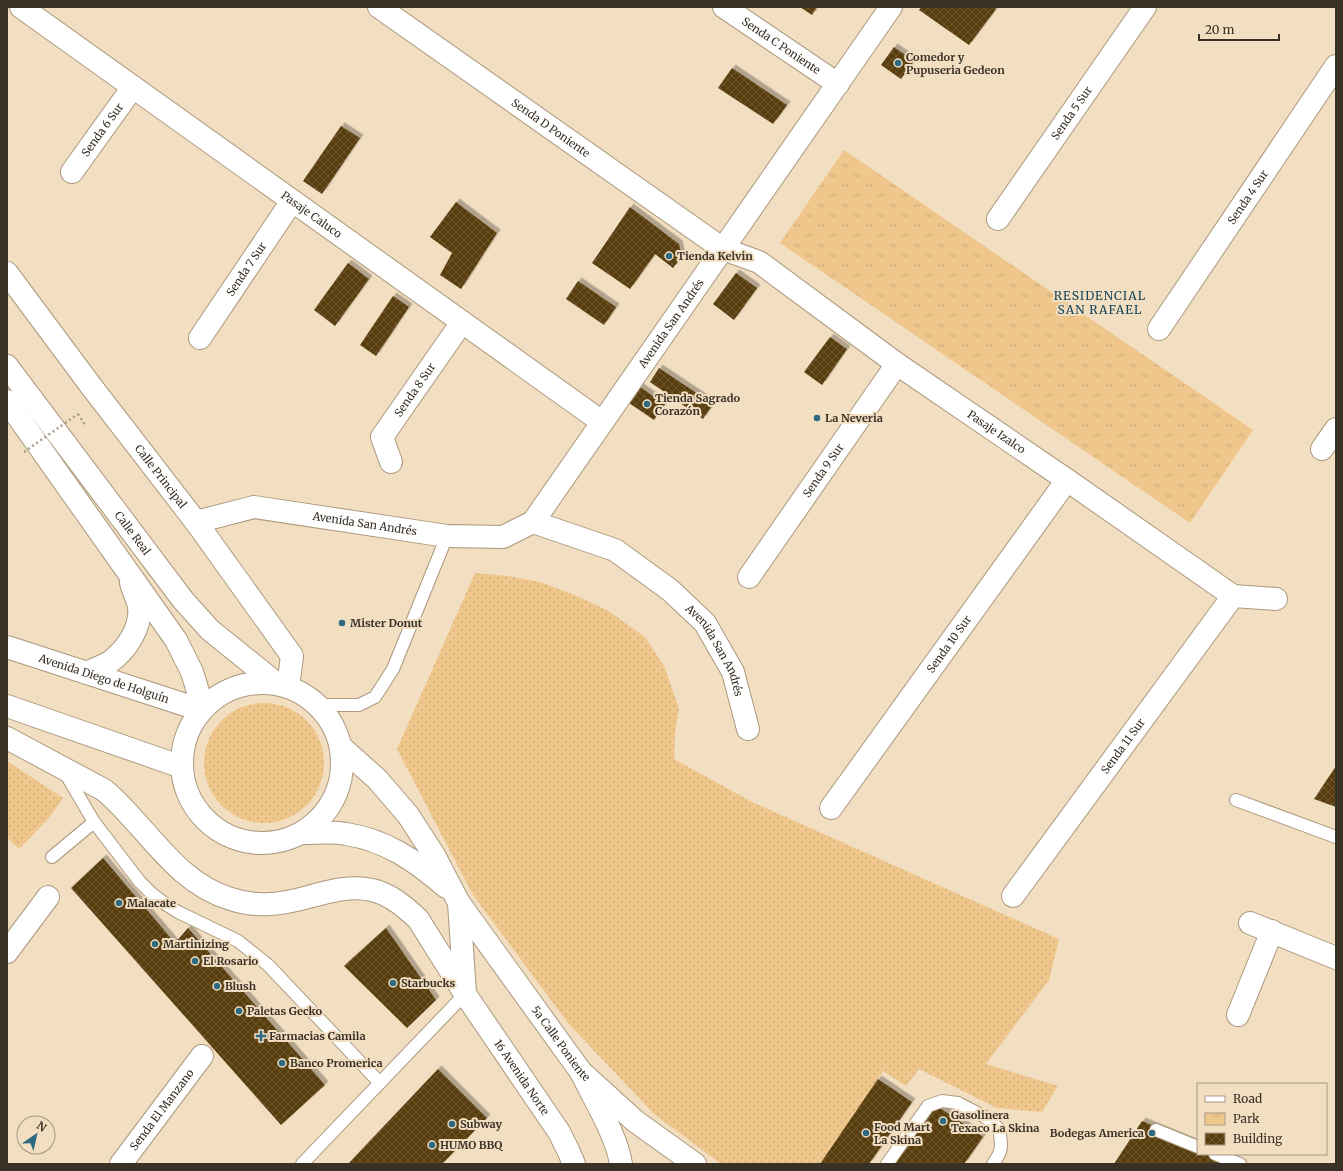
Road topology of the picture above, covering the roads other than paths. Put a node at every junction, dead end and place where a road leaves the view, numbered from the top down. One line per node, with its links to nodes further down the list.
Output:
1 (21, 7): 8 (street, Pasaje Caluco)
2 (379, 7): 12 (street, Senda D Poniente)
3 (724, 7): 7 (street, Senda C Poniente)
4 (891, 7): 7 (street, Avenida San Andrés)
5 (1145, 7): 11 (street, Senda 5 Sur)
6 (1336, 66): 15 (street, Senda 4 Sur)
7 (838, 84): 12 (street, Avenida San Andrés)
8 (133, 87): 9 (street, Senda 6 Sur); 10 (street, Pasaje Caluco)
9 (72, 172)
10 (292, 201): 14 (street, Pasaje Caluco); 16 (street, Senda 7 Sur)
11 (998, 219)
12 (723, 249): 17 (street, Pasaje Izalco); 20 (street, Avenida San Andrés)
13 (7, 274): 25 (street, Calle Principal)
14 (462, 322): 20 (street, Pasaje Caluco); 23 (street, Senda 8 Sur)
15 (1159, 328)
16 (200, 338)
17 (897, 364): 24 (street, Pasaje Izalco); 29 (street, Senda 9 Sur)
18 (7, 366): 34 (street, Calle Real)
19 (10, 412): 28 (street)
20 (602, 422): 26 (street, Avenida San Andrés)
21 (1336, 429): 22 (street)
22 (1322, 449)
23 (391, 462)
24 (1067, 480): 30 (street, Pasaje Izalco); 44 (street, Senda 10 Sur)
25 (196, 522): 27 (street, Avenida San Andrés); 34 (street, Calle Principal)
26 (533, 522): 27 (street, Avenida San Andrés); 38 (street, Avenida San Andrés)
27 (447, 536): 35 (lane)
28 (127, 570): 33 (street); 37 (street)
29 (748, 577)
30 (1233, 596): 31 (street, Pasaje Izalco); 49 (street, Senda 11 Sur)
31 (1276, 600)
32 (7, 647): 33 (street, Avenida Diego de Holguín)
33 (87, 673): 37 (street, Avenida Diego de Holguín)
34 (282, 685): 35 (street); 37 (street)
35 (318, 705): 40 (street)
36 (7, 706): 42 (street)
37 (202, 708): 42 (street)
38 (748, 729)
39 (7, 738): 41 (street, 16 Avenida Norte)
40 (341, 747): 46 (street); 51 (street, 5a Calle Poniente)
41 (61, 766): 45 (lane); 56 (street, 16 Avenida Norte)
42 (182, 767): 46 (street)
43 (1236, 800): 47 (lane)
44 (830, 808)
45 (94, 822): 48 (lane); 60 (lane)
46 (302, 833): 51 (street, 5a Calle Poniente)
47 (1336, 837)
48 (52, 857)
49 (1013, 896)
50 (48, 897): 54 (street)
51 (458, 899): 56 (street); 59 (street, 5a Calle Poniente)
52 (1250, 923): 53 (street)
53 (1272, 931): 55 (street); 57 (street)
54 (7, 952)
55 (1336, 958)
56 (465, 994): 60 (lane); 67 (street, 16 Avenida Norte)
57 (1238, 1015)
58 (202, 1056): 65 (street, Senda El Manzano)
59 (581, 1072): 68 (street); 69 (street, 5a Calle Poniente)
60 (380, 1083): 66 (lane)
61 (1156, 1130): 62 (lane)
62 (1197, 1147)
63 (1216, 1155): 64 (lane)
64 (1225, 1161): 72 (lane)
65 (121, 1164)
66 (302, 1164)
67 (574, 1164)
68 (621, 1164)
69 (695, 1164)
70 (886, 1164): 71 (lane)
71 (993, 1164)
72 (1240, 1164)

